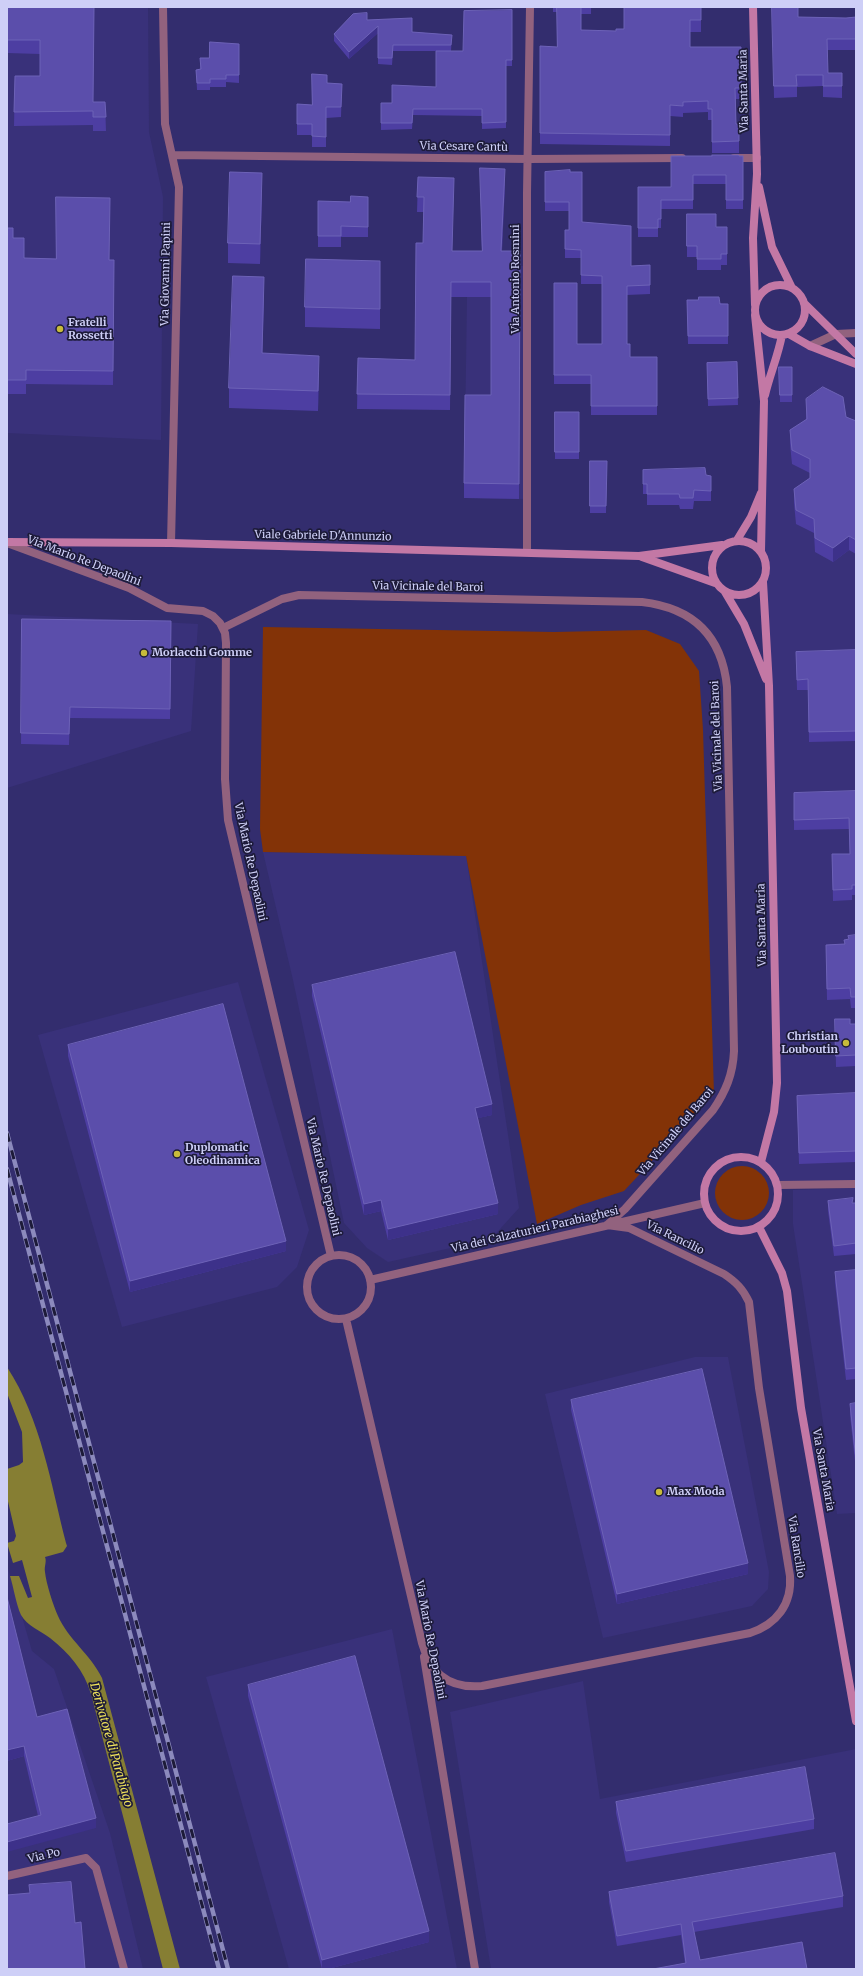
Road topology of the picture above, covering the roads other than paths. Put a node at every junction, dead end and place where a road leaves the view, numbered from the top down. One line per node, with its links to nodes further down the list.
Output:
1 (163, 7): 4 (street, Via Giovanni Papini)
2 (530, 7): 8 (street, Via Antonio Rosmini)
3 (753, 7): 7 (street, Via Santa Maria)
4 (172, 155): 8 (street, Via Cesare Cantù); 24 (street, Via Giovanni Papini)
5 (694, 158): 8 (street, Via Cesare Cantù)
6 (725, 158): 7 (street)
7 (757, 158): 9 (street, Via Santa Maria)
8 (529, 159): 27 (street, Via Antonio Rosmini)
9 (757, 174): 10 (street, Via Santa Maria); 12 (street, Via Santa Maria)
10 (792, 288): 11 (street, Via Santa Maria); 12 (street)
11 (804, 303): 15 (street, Via Santa Maria); 16 (street)
12 (756, 305): 13 (street, Via Santa Maria)
13 (756, 315): 15 (street); 20 (street, Via Santa Maria)
14 (856, 333): 16 (street)
15 (786, 334): 17 (street); 20 (street, Via Santa Maria)
16 (836, 334): 17 (street); 18 (street)
17 (810, 346): 19 (street)
18 (856, 354)
19 (856, 364)
20 (764, 401): 21 (street, Via Santa Maria)
21 (763, 488): 22 (street, Via Santa Maria); 26 (street, Via Santa Maria)
22 (737, 540): 25 (street); 26 (street)
23 (7, 542): 24 (street, Viale Gabriele D'Annunzio); 32 (street, Via Mario Re Depaolini)
24 (171, 543): 27 (street, Viale Gabriele D'Annunzio)
25 (722, 546): 28 (street, Viale Gabriele D'Annunzio); 30 (street)
26 (761, 551): 29 (street, Via Santa Maria)
27 (527, 552): 28 (street, Viale Gabriele D'Annunzio)
28 (639, 556): 30 (street, Viale Gabriele D'Annunzio)
29 (763, 582): 31 (street); 33 (street, Via Santa Maria)
30 (715, 583): 31 (street, Via Santa Maria)
31 (725, 592): 33 (street, Via Santa Maria)
32 (222, 628): 38 (street, Via Vicinale del Baroi); 40 (street, Via Mario Re Depaolini)
33 (769, 686): 34 (street, Via Santa Maria)
34 (761, 1162): 36 (street); 37 (street)
35 (856, 1184): 36 (street)
36 (778, 1186): 39 (street)
37 (705, 1203): 38 (street, Via dei Calzaturieri Parabiaghesi); 39 (street)
38 (607, 1225): 41 (street, Via dei Calzaturieri Parabiaghesi); 43 (street, Via Rancilio)
39 (759, 1227): 44 (street, Via Santa Maria)
40 (331, 1256): 41 (street); 42 (street)
41 (370, 1280): 42 (street)
42 (346, 1319): 43 (street, Via Mario Re Depaolini)
43 (421, 1639): 47 (street, Via Mario Re Depaolini)
44 (856, 1721)
45 (7, 1876): 46 (street, Via Po)
46 (124, 1969)
47 (475, 1969)

